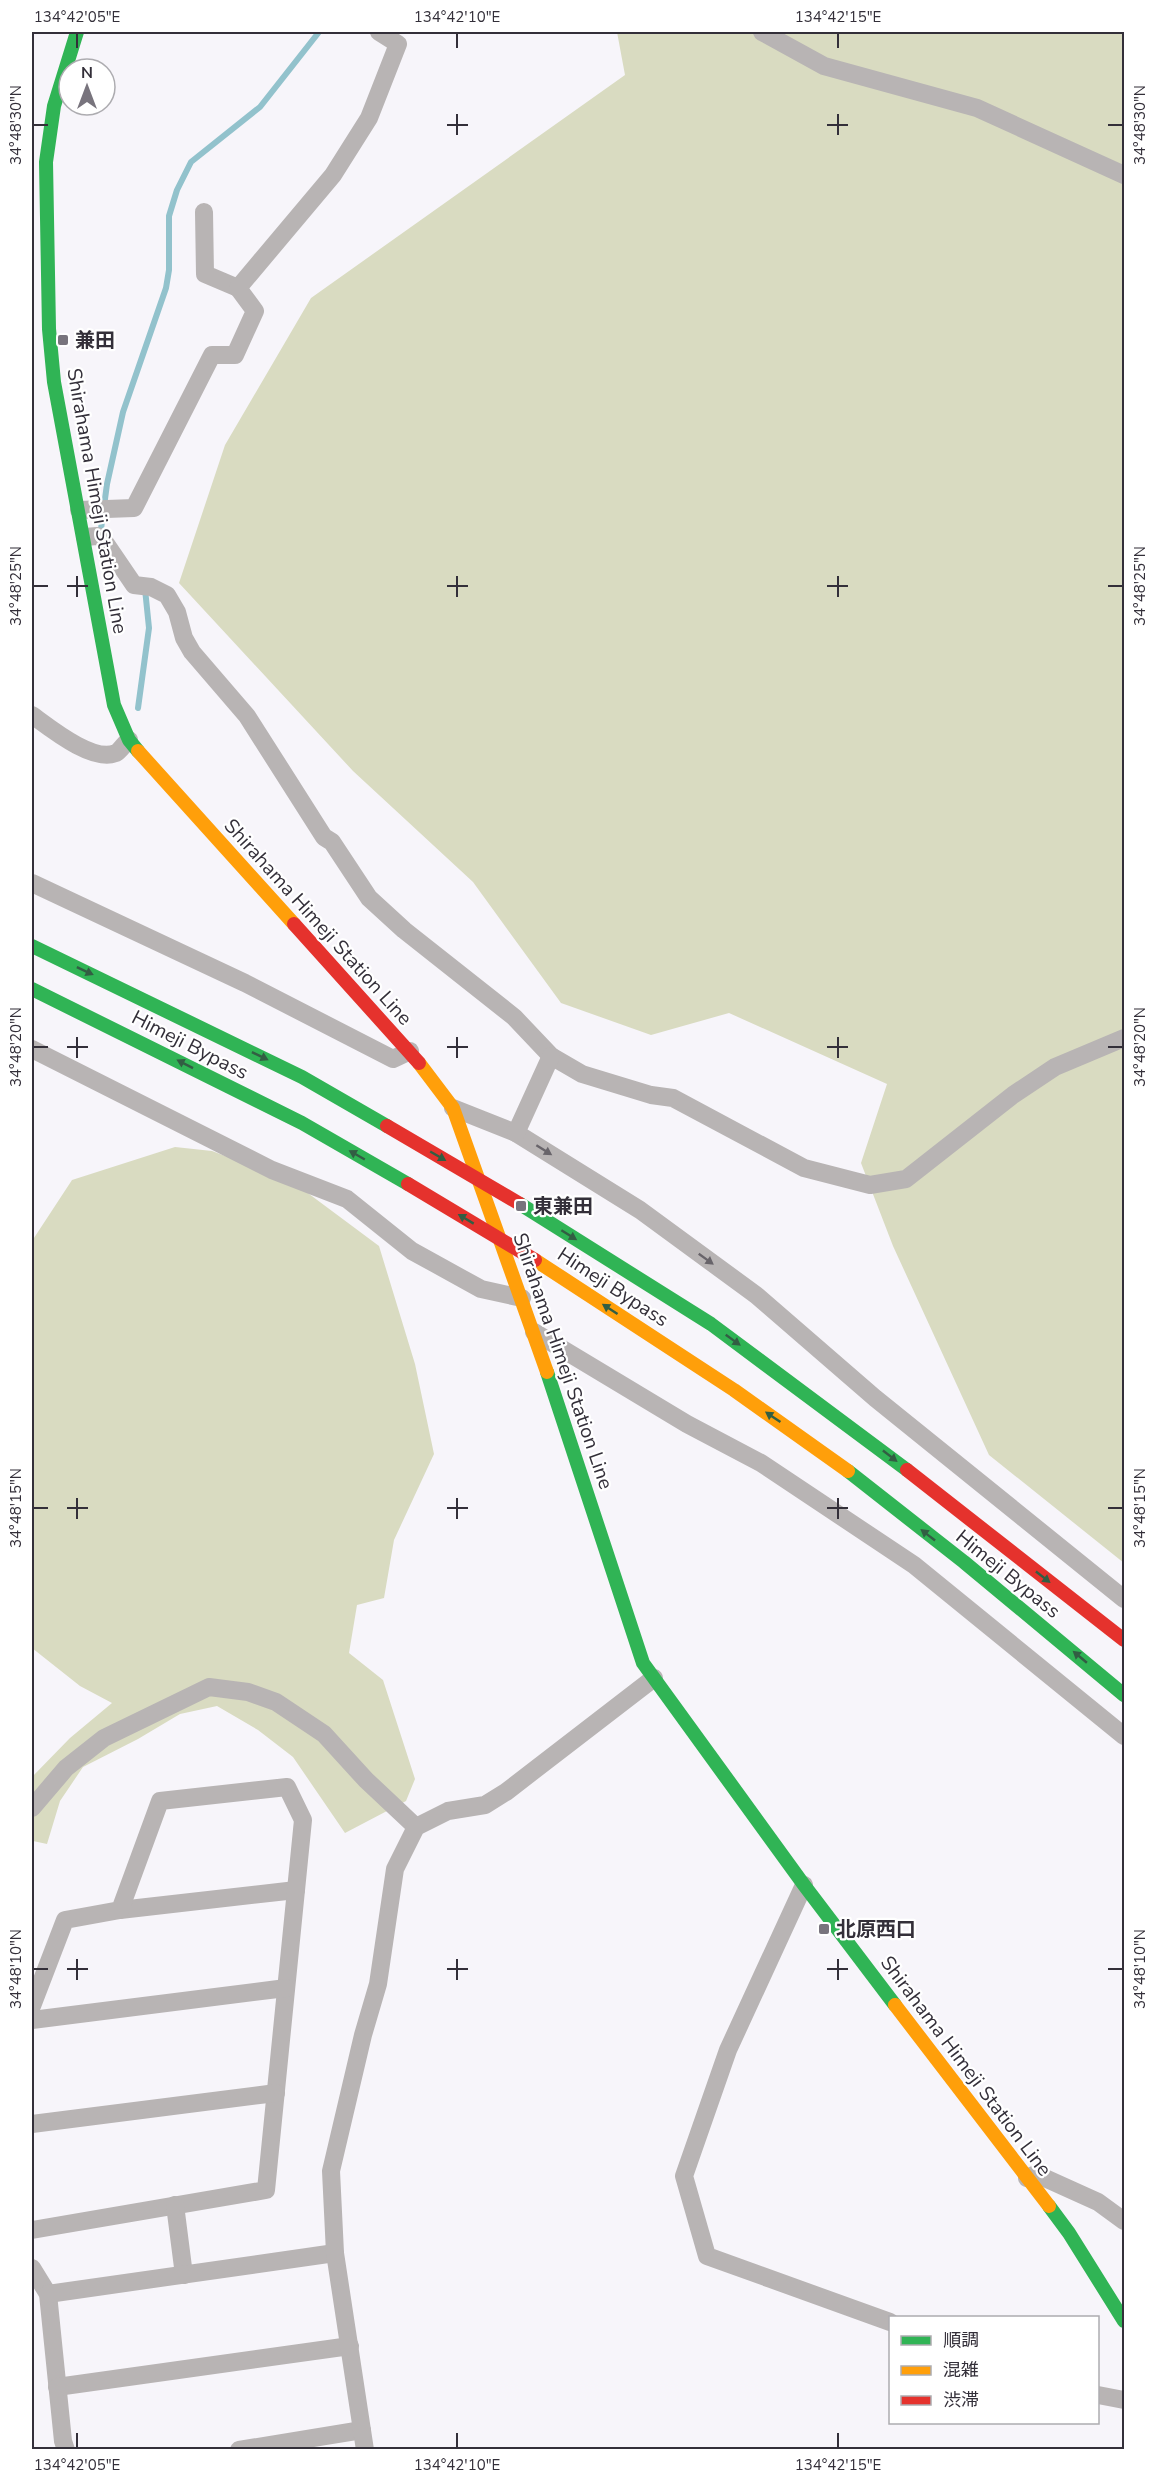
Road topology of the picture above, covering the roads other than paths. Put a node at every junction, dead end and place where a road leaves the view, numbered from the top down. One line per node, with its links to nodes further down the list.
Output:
1 (77, 32): 7 (main road, Shirahama Himeji Station Line)
2 (379, 32): 8 (street)
3 (762, 32): 4 (street)
4 (1125, 175)
5 (204, 212): 8 (street)
6 (32, 281): 7 (main road)
7 (48, 282): 9 (main road, Shirahama Himeji Station Line)
8 (238, 288): 9 (street)
9 (96, 510): 10 (main road, Shirahama Himeji Station Line)
10 (85, 537): 12 (main road, Shirahama Himeji Station Line); 19 (street)
11 (32, 716): 12 (street)
12 (129, 740): 18 (main road, Shirahama Himeji Station Line)
13 (32, 883): 18 (street)
14 (32, 946): 25 (main road, Himeji Bypass, one-way to 25, bridge)
15 (32, 989): 27 (main road, Himeji Bypass, one-way to 15, bridge)
16 (1125, 1038): 19 (street)
17 (32, 1049): 22 (street)
18 (410, 1051): 20 (main road, Shirahama Himeji Station Line)
19 (551, 1056): 21 (street)
20 (453, 1108): 21 (street); 22 (main road, Shirahama Himeji Station Line)
21 (516, 1133): 24 (street, one-way to 24)
22 (522, 1298): 23 (main road, Shirahama Himeji Station Line)
23 (534, 1332): 26 (main road, Shirahama Himeji Station Line); 28 (street)
24 (1125, 1599)
25 (1125, 1640)
26 (654, 1678): 30 (street); 31 (main road, Shirahama Himeji Station Line)
27 (1125, 1695)
28 (1125, 1736)
29 (32, 1808): 30 (street)
30 (416, 1827): 43 (street)
31 (804, 1885): 39 (main road, Shirahama Himeji Station Line); 47 (street)
32 (296, 1890): 33 (street); 33 (street); 34 (street)
33 (120, 1910): 35 (street)
34 (286, 1988): 36 (street); 37 (street)
35 (32, 2006)
36 (32, 2020)
37 (276, 2092): 38 (street); 40 (street)
38 (32, 2124)
39 (1027, 2178): 41 (street); 48 (main road, Shirahama Himeji Station Line)
40 (175, 2205): 42 (street); 45 (street)
41 (1125, 2220)
42 (32, 2230)
43 (335, 2253): 45 (street); 49 (street)
44 (32, 2268): 46 (street)
45 (184, 2275): 46 (street)
46 (48, 2294): 50 (street)
47 (889, 2321)
48 (1125, 2321)
49 (350, 2346): 50 (street); 53 (street)
50 (57, 2387): 54 (street)
51 (1099, 2396): 52 (street)
52 (1125, 2400)
53 (362, 2430): 55 (street); 56 (street)
54 (66, 2450)
55 (239, 2450)
56 (365, 2450)

